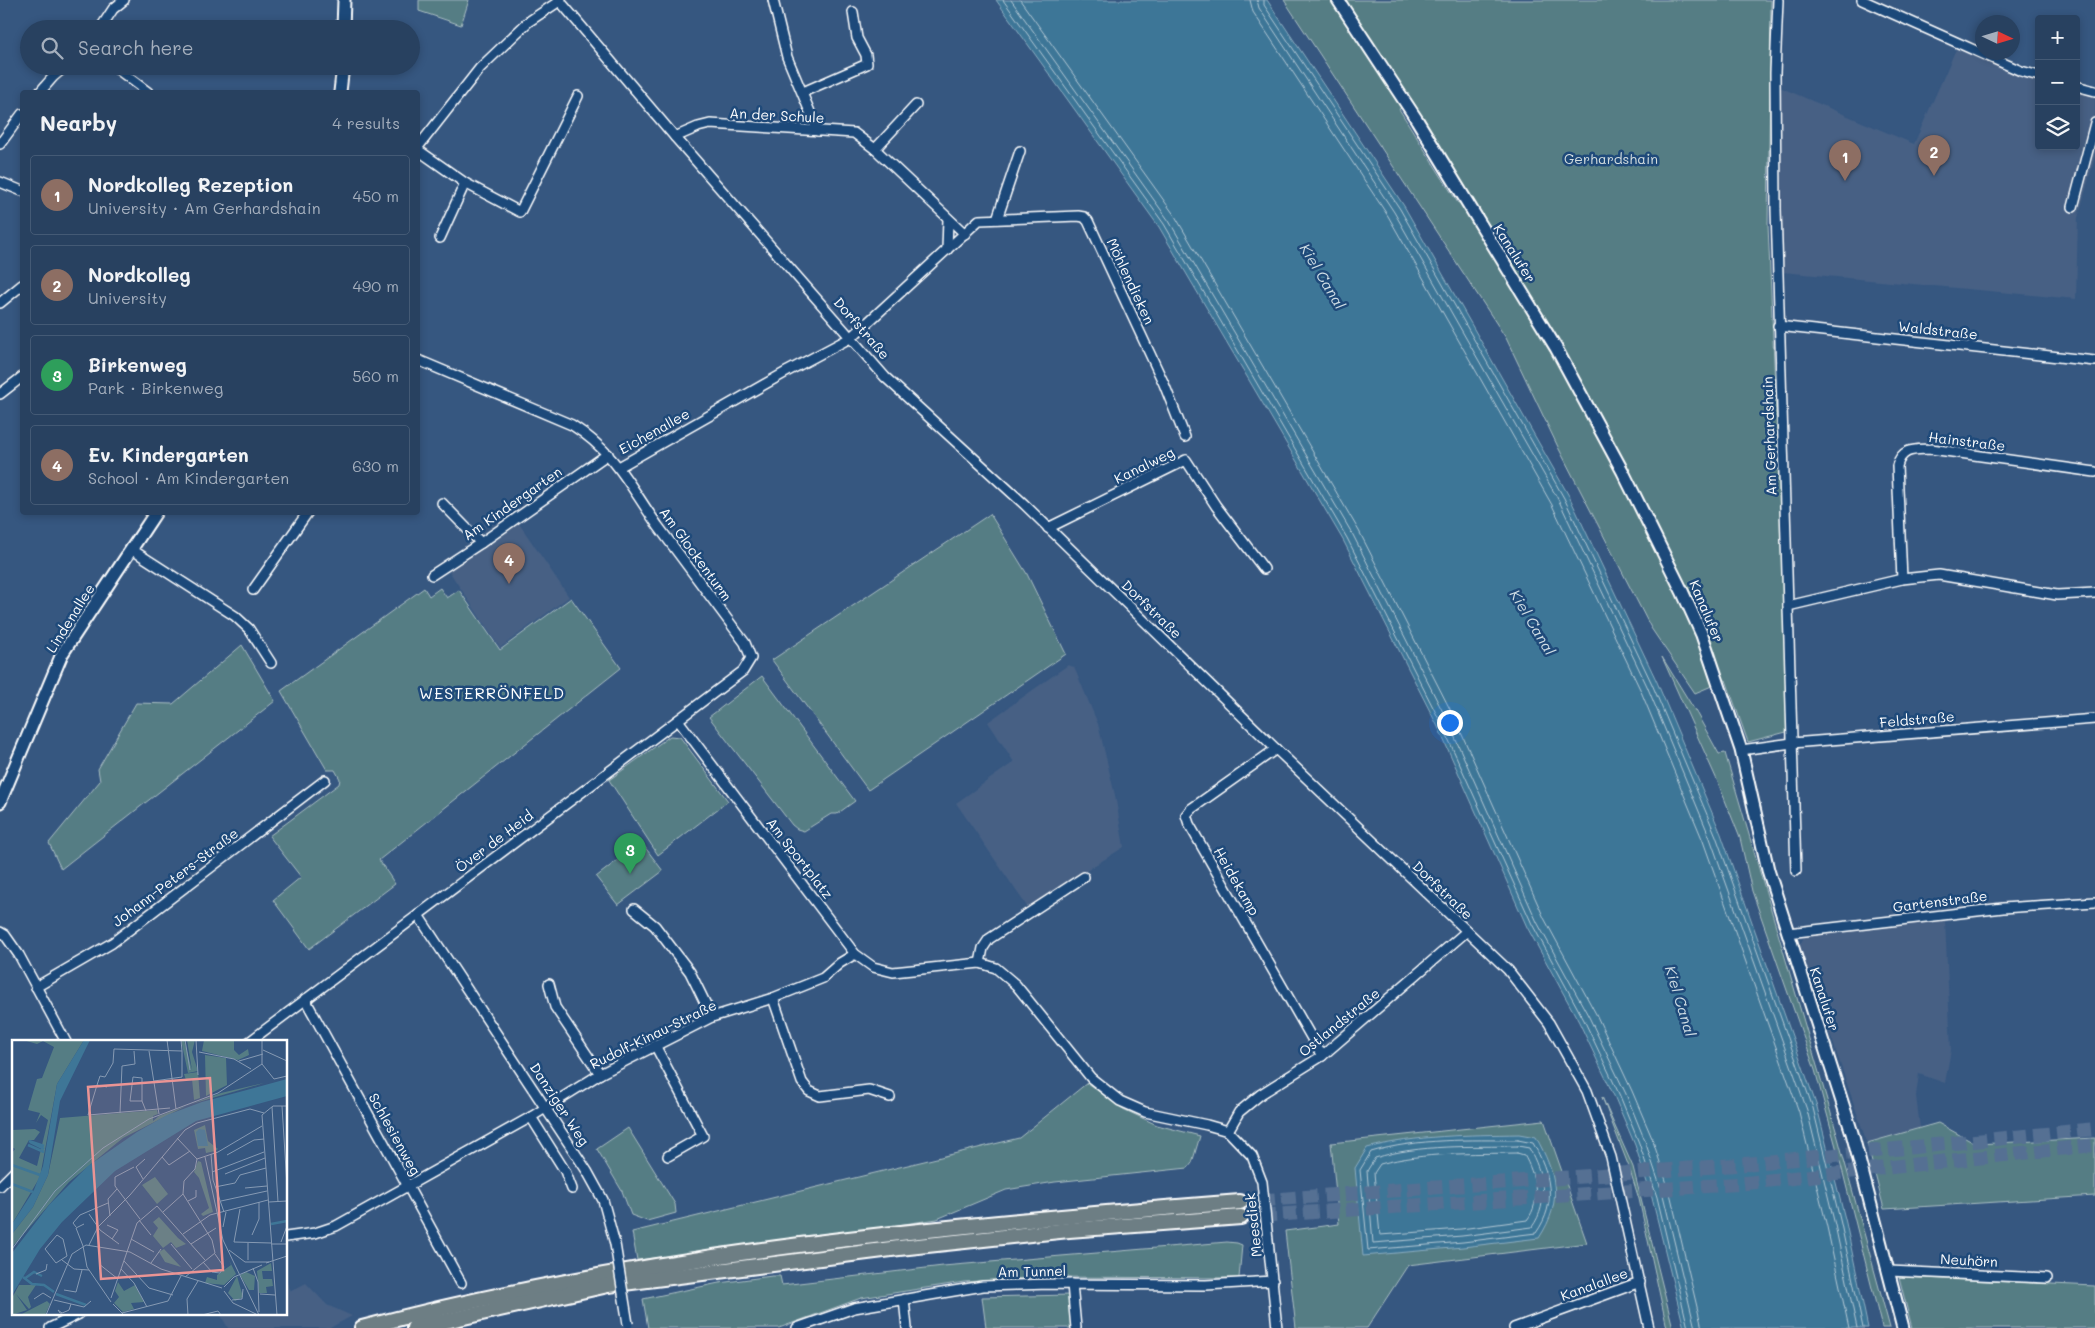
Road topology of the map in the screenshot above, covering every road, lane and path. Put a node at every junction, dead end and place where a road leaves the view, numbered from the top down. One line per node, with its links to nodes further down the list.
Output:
1 (124, 0): 9 (street)
2 (341, 0): 10 (street)
3 (560, 0): 26 (street, Dorfstraße); 28 (street)
4 (774, 0): 20 (street)
5 (1338, 0): 71 (street, Kanalufer)
6 (1778, 0): 43 (street, Am Gerhardshain)
7 (1862, 0): 14 (street)
8 (853, 12): 20 (street)
9 (106, 20)
10 (342, 20)
11 (56, 75): 16 (street)
12 (125, 75): 17 (street)
13 (342, 75): 18 (street)
14 (2035, 75)
15 (2080, 87): 19 (street)
16 (42, 90)
17 (145, 90)
18 (340, 90)
19 (2095, 91)
20 (803, 92): 25 (street)
21 (578, 96): 33 (street)
22 (916, 105): 29 (street)
23 (20, 117): 27 (street)
24 (2095, 123): 35 (street)
25 (818, 131): 26 (street, An der Schule); 29 (street, An der Schule)
26 (675, 138): 44 (street, Dorfstraße)
27 (0, 144)
28 (420, 145)
29 (875, 148): 36 (street, An der Schule)
30 (420, 149): 33 (street)
31 (1020, 151): 37 (street)
32 (0, 182): 34 (street)
33 (466, 183): 39 (street)
34 (20, 190)
35 (2073, 207)
36 (948, 219): 38 (street, An der Schule); 40 (street)
37 (997, 219): 38 (street, Möhlendieken); 49 (street, Möhlendieken)
38 (965, 234): 40 (street, Möhlendieken)
39 (440, 238)
40 (947, 250): 44 (street, Eichenallee)
41 (20, 286): 42 (street)
42 (2, 298)
43 (1778, 326): 46 (street, Waldstraße); 64 (street, Am Gerhardshain)
44 (852, 337): 51 (street, Eichenallee); 56 (street, Dorfstraße)
45 (420, 361): 50 (street, Eichenallee)
46 (2095, 361)
47 (20, 379): 48 (street)
48 (0, 394)
49 (1185, 437)
50 (608, 454): 51 (street, Eichenallee); 57 (street, Am Kindergarten)
51 (619, 467): 65 (street, Am Glockenturm)
52 (2095, 472): 61 (street, Hainstraße)
53 (442, 503): 57 (street)
54 (154, 515): 58 (street, Lindenallee)
55 (306, 515): 62 (street)
56 (1048, 528): 59 (street, Kanalweg); 70 (street, Dorfstraße)
57 (481, 543): 60 (street, Am Kindergarten)
58 (131, 549): 66 (street); 73 (street, Lindenallee)
59 (1264, 568)
60 (432, 575)
61 (1902, 579): 63 (street); 64 (street)
62 (253, 590)
63 (2095, 593)
64 (1788, 606): 69 (street, Am Gerhardshain)
65 (750, 658): 68 (street, Över de Heid)
66 (271, 663)
67 (2095, 719): 69 (street, Feldstraße)
68 (678, 720): 78 (street, Över de Heid); 82 (street, Am Sportplatz)
69 (1792, 743): 71 (street, Feldstraße); 74 (street, Am Gerhardshain)
70 (1276, 749): 79 (street, Dorfstraße); 92 (street, Heidekamp)
71 (1741, 750): 81 (street, Kanalufer)
72 (325, 780): 85 (street, Johann-Peters-Straße)
73 (0, 802)
74 (1796, 871)
75 (1084, 877): 83 (street)
76 (2095, 902): 81 (street, Gartenstraße)
77 (634, 909): 88 (street)
78 (418, 915): 87 (street, Över de Heid); 95 (street, Danziger Weg)
79 (1467, 931): 92 (street, Ostlandstraße); 109 (street, Dorfstraße)
80 (0, 932): 85 (street)
81 (1788, 933): 106 (street, Kanalufer)
82 (855, 954): 83 (street, Am Sportplatz); 86 (street, Rudolf-Kinau-Straße)
83 (980, 963): 97 (street)
84 (549, 984): 93 (street)
85 (36, 987): 89 (street)
86 (774, 998): 88 (street, Rudolf-Kinau-Straße); 94 (street)
87 (305, 999): 90 (street, Över de Heid); 101 (street, Schlesienweg)
88 (712, 1018): 91 (street, Rudolf-Kinau-Straße)
89 (65, 1040)
90 (252, 1040)
91 (655, 1045): 93 (street, Rudolf-Kinau-Straße); 98 (street)
92 (1322, 1056): 97 (street, Ostlandstraße)
93 (600, 1074): 95 (street, Rudolf-Kinau-Straße)
94 (890, 1097)
95 (546, 1108): 96 (street, Rudolf-Kinau-Straße); 114 (street, Danziger Weg, bridge)
96 (531, 1117): 101 (street, Rudolf-Kinau-Straße); 102 (street)
97 (1228, 1131): 108 (street, Meesdiek)
98 (668, 1156)
99 (12, 1174): 100 (street)
100 (0, 1186)
101 (408, 1186): 105 (street, Rudolf-Kinau-Straße); 110 (street, Schlesienweg)
102 (572, 1189)
103 (1240, 1202): 116 (highway)
104 (1241, 1217): 117 (highway)
105 (288, 1237)
106 (1889, 1271): 107 (street, Neuhörn); 124 (street, Kanalufer)
107 (2047, 1278)
108 (1273, 1281): 111 (street, Am Tunnel); 121 (street, Meesdiek)
109 (1640, 1282): 122 (street, Kanalallee); 123 (street, Kanalallee)
110 (461, 1283)
111 (1072, 1284): 112 (street, Am Tunnel); 120 (street)
112 (904, 1299): 118 (street, Am Tunnel); 119 (street)
113 (75, 1316): 115 (street)
114 (628, 1326)
115 (50, 1328)
116 (362, 1328)
117 (414, 1328)
118 (797, 1328)
119 (907, 1328)
120 (1076, 1328)
121 (1277, 1328)
122 (1514, 1328)
123 (1649, 1328)
124 (1903, 1328)

